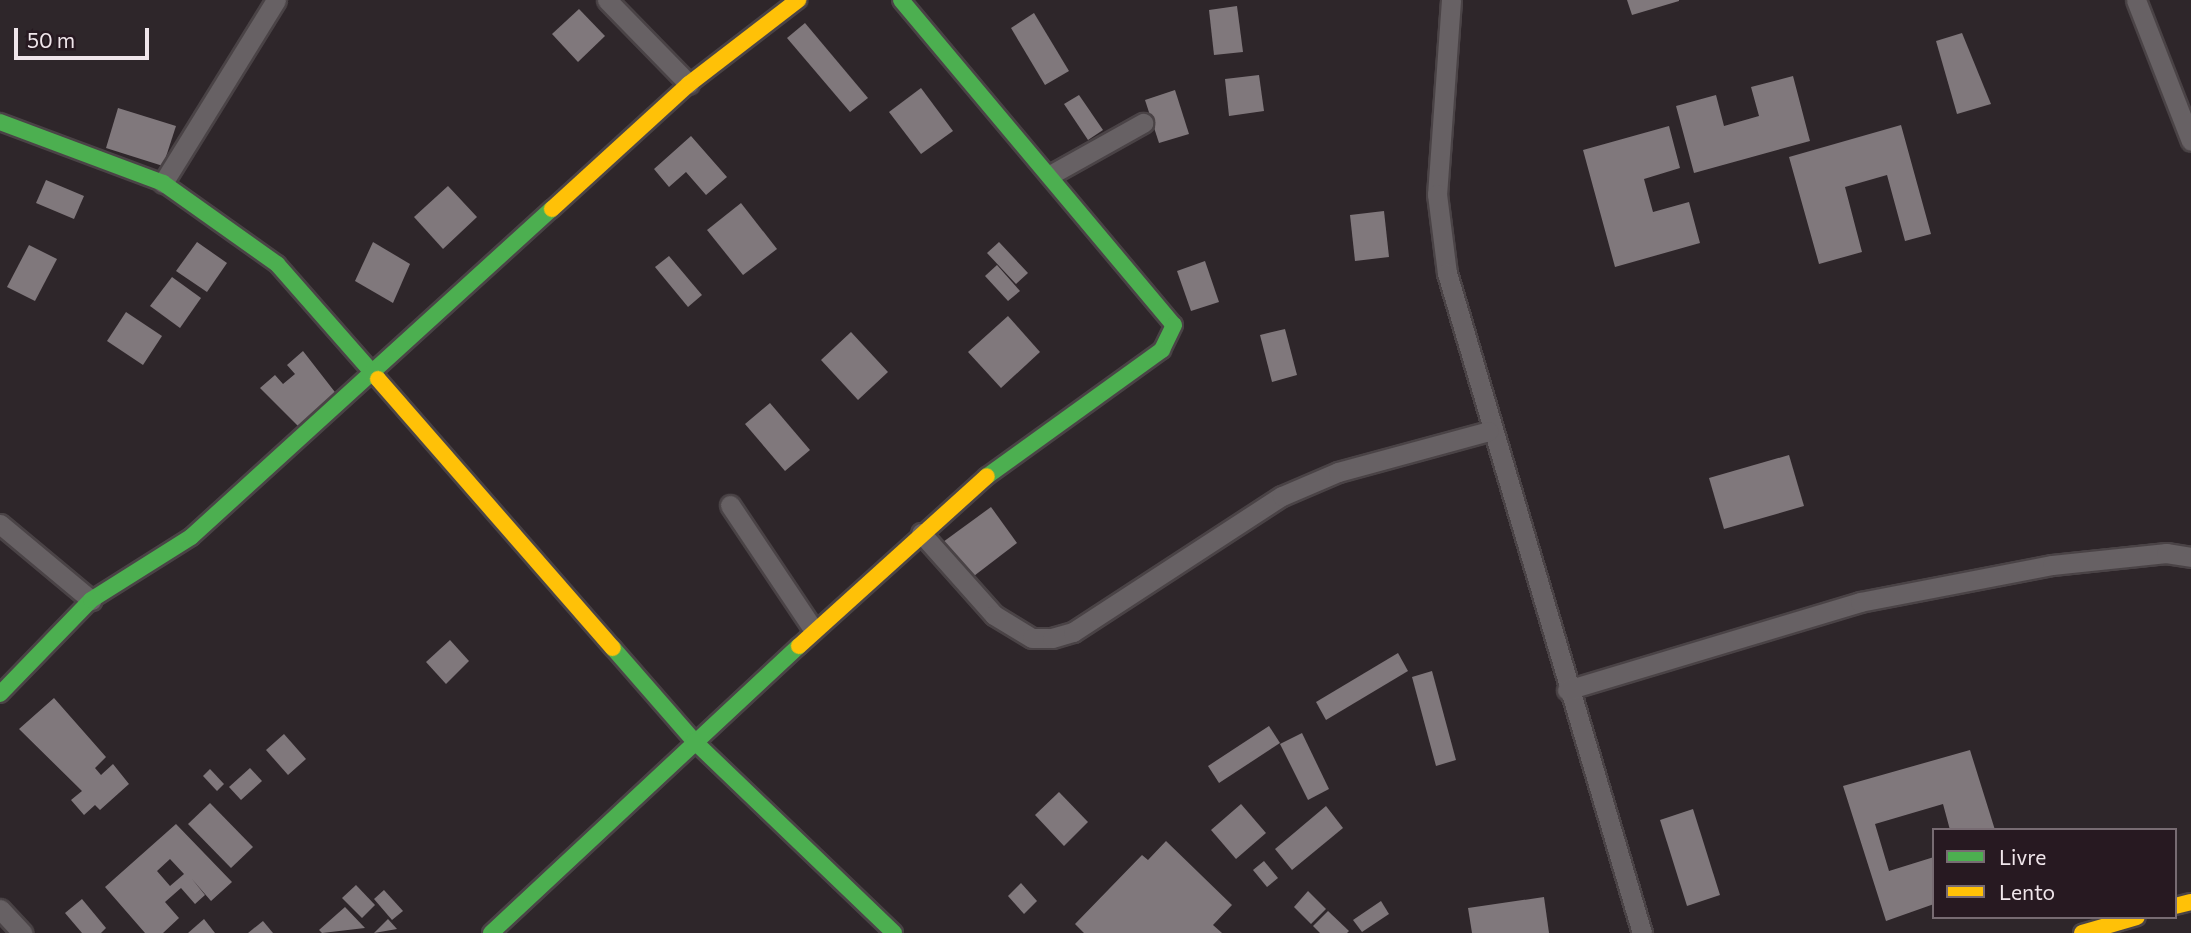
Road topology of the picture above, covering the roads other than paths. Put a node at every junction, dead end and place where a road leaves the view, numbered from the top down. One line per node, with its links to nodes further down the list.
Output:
1 (276, 0): 12 (street)
2 (607, 0): 7 (street)
3 (798, 0): 7 (street)
4 (901, 0): 11 (street)
5 (1451, 0): 14 (street)
6 (2136, 0): 10 (street)
7 (689, 84): 13 (street)
8 (0, 122): 12 (street)
9 (1143, 123): 11 (street)
10 (2191, 141)
11 (1050, 175): 17 (street)
12 (163, 183): 13 (street)
13 (376, 375): 19 (street); 23 (street)
14 (1489, 430): 17 (street); 21 (street)
15 (730, 505): 20 (street)
16 (0, 524): 19 (street)
17 (920, 533): 20 (street)
18 (2191, 557): 21 (street)
19 (91, 600): 22 (street)
20 (813, 629): 23 (street)
21 (1567, 690): 29 (street)
22 (0, 694)
23 (694, 741): 27 (street); 28 (street)
24 (0, 909): 26 (street)
25 (2130, 919): 30 (street)
26 (22, 933)
27 (491, 933)
28 (894, 933)
29 (1642, 933)
30 (2082, 933)

